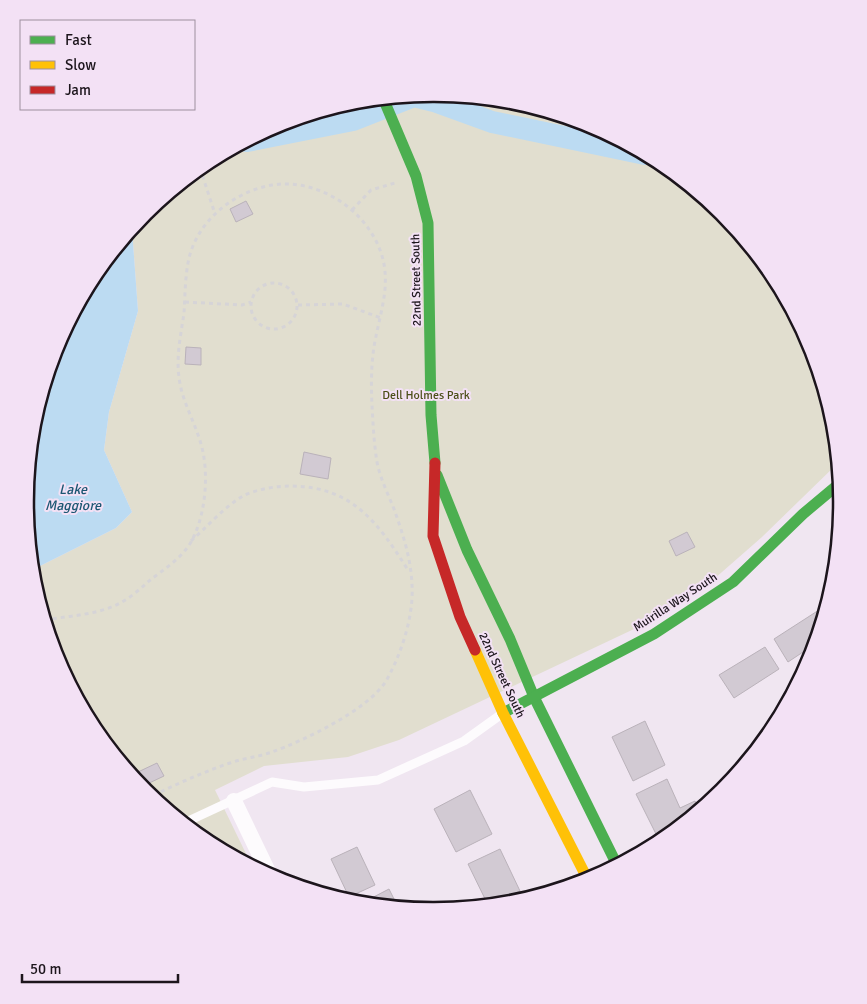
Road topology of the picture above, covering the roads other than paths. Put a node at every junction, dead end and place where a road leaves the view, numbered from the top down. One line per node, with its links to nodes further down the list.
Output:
1 (386, 105): 2 (street, 22nd Street South)
2 (434, 469): 4 (street, 22nd Street South); 5 (street, 22nd Street South)
3 (833, 489): 4 (street, Muirilla Way South)
4 (534, 697): 5 (street, Muirilla Way South); 8 (street, 22nd Street South)
5 (503, 713): 6 (lane); 10 (street, 22nd Street South)
6 (234, 801): 7 (lane); 9 (street)
7 (191, 820)
8 (614, 859)
9 (264, 864)
10 (584, 872)

